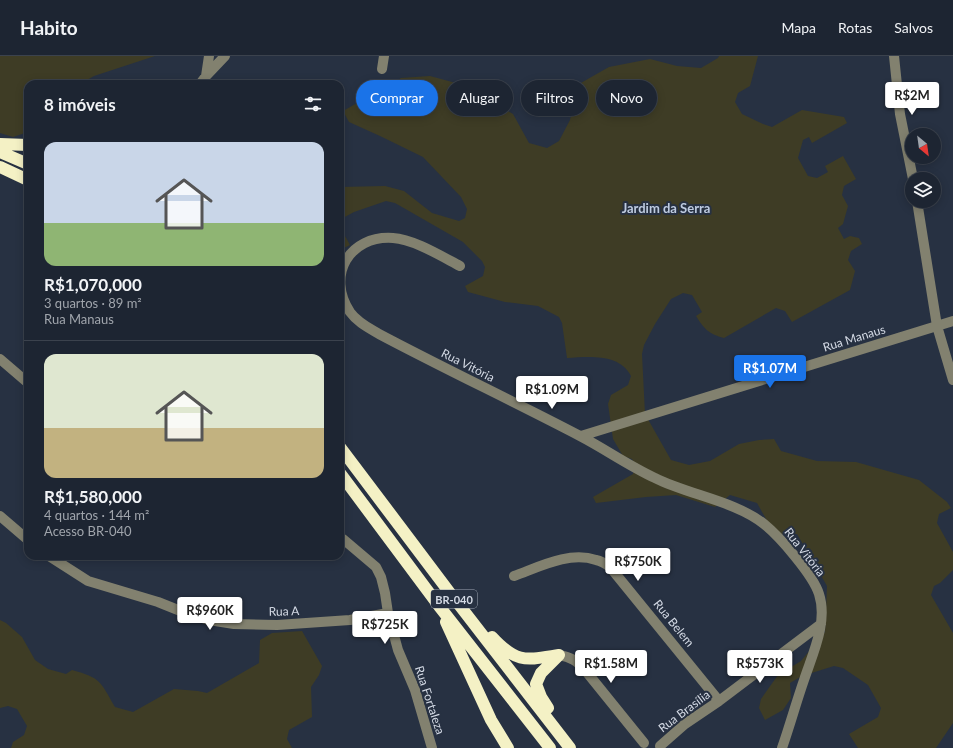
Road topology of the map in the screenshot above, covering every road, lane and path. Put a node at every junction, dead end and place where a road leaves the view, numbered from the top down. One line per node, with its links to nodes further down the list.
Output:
1 (209, 56): 6 (street)
2 (225, 56): 6 (street)
3 (384, 56): 5 (street)
4 (894, 56): 12 (street)
5 (382, 69)
6 (203, 80)
7 (0, 144): 8 (highway)
8 (24, 144)
9 (0, 152): 10 (highway)
10 (24, 162)
11 (0, 167): 13 (highway)
12 (912, 172)
13 (24, 178)
14 (918, 208): 19 (street)
15 (344, 264): 16 (street, Rua Vitória)
16 (460, 266)
17 (344, 302): 23 (street, Rua Vitória)
18 (953, 321): 19 (street, Rua Manaus)
19 (936, 326): 22 (street); 23 (street, Rua Manaus)
20 (0, 359): 21 (street)
21 (24, 380)
22 (953, 380)
23 (580, 436): 34 (street, Rua Vitória)
24 (344, 452): 31 (highway, BR-040)
25 (344, 477): 32 (highway, BR-040)
26 (0, 516): 27 (street)
27 (24, 537)
28 (344, 540): 33 (street, Rua Fortaleza)
29 (55, 560): 33 (street, Rua A)
30 (514, 576): 36 (street, Rua Belem)
31 (450, 594): 35 (highway); 42 (highway, BR-040)
32 (439, 606): 40 (highway); 41 (highway, BR-040)
33 (388, 613): 39 (street, Rua Fortaleza)
34 (821, 624): 36 (street, Rua Brasília); 44 (street, Rua Vitória)
35 (560, 655): 37 (street); 43 (highway)
36 (719, 701): 38 (street, Rua Brasília)
37 (642, 746): 38 (street, Rua Brasília)
38 (661, 747)
39 (432, 748)
40 (508, 748)
41 (550, 748)
42 (570, 748)
43 (574, 748)
44 (782, 748)

